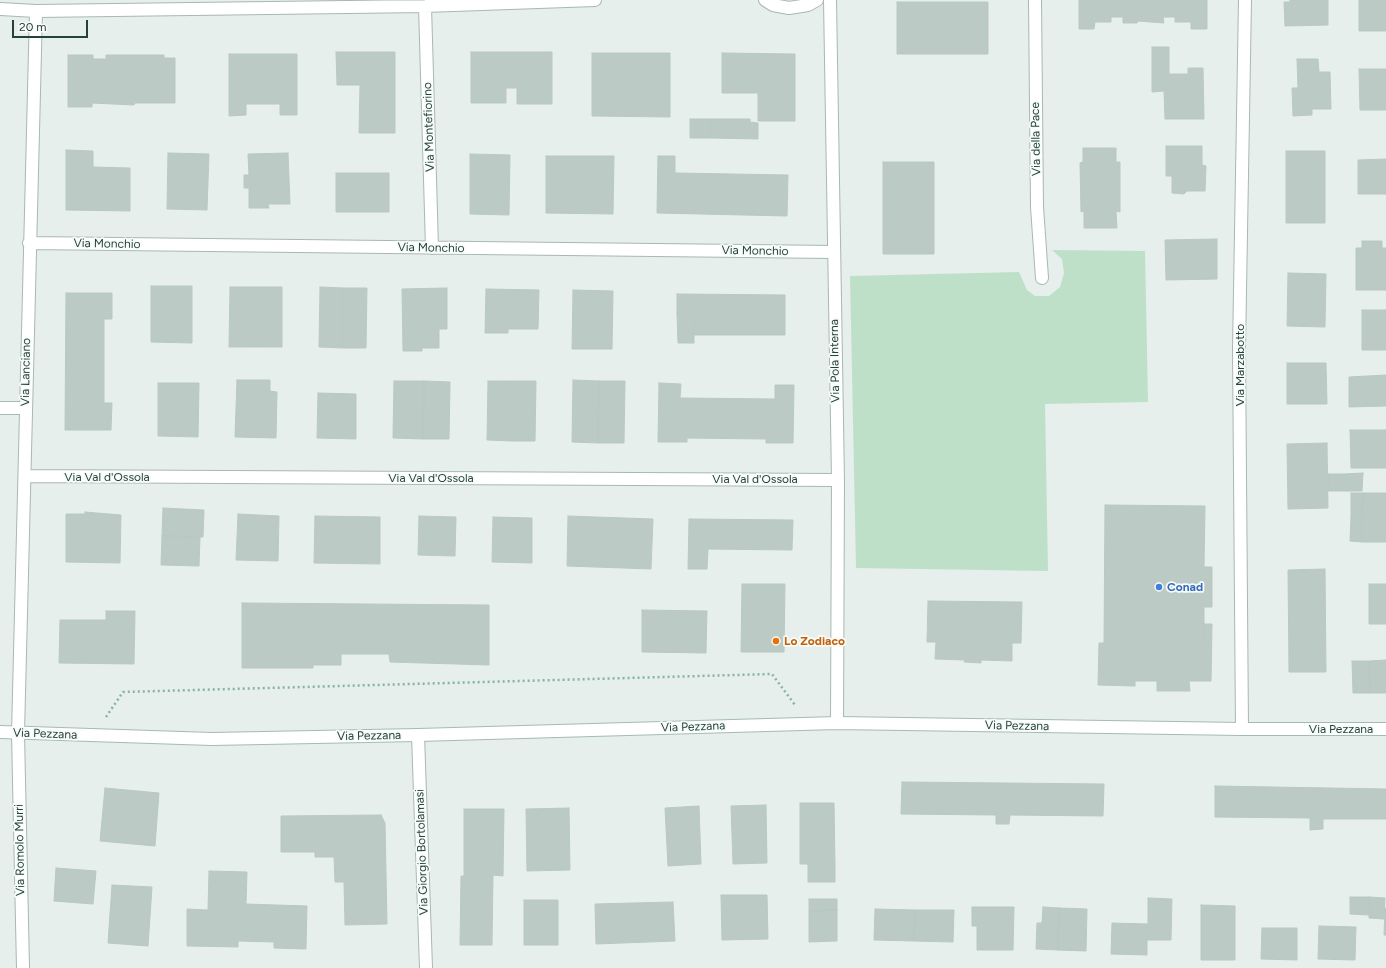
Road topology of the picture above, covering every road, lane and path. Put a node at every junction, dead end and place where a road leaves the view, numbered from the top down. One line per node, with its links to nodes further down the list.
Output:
1 (594, 0): 8 (street)
2 (765, 0): 3 (street)
3 (817, 0)
4 (830, 0): 13 (street, Via Pola Interna)
5 (1035, 0): 14 (street, Via della Pace)
6 (1244, 0): 22 (street, Via Marzabotto)
7 (64, 5): 8 (street); 10 (street)
8 (425, 6): 12 (street, Via Montefiorino)
9 (0, 9): 10 (street)
10 (36, 11): 11 (street, Via Lanciano)
11 (29, 243): 12 (street, Via Monchio); 16 (street, Via Lanciano)
12 (432, 248): 13 (street, Via Monchio)
13 (834, 252): 18 (street, Via Pola Interna)
14 (1042, 278)
15 (0, 408): 16 (street)
16 (25, 408): 17 (street, Via Lanciano)
17 (25, 476): 18 (street, Via Val d'Ossola); 25 (street, Via Lanciano)
18 (838, 480): 21 (street, Via Pola Interna)
19 (797, 708): 20 (path)
20 (103, 722)
21 (837, 723): 22 (street, Via Pezzana); 26 (street, Via Pezzana)
22 (1242, 729): 23 (street, Via Pezzana)
23 (1386, 729)
24 (0, 732): 25 (street, Via Pezzana)
25 (18, 733): 26 (street, Via Pezzana); 27 (street, Via Romolo Murri)
26 (418, 735): 28 (street, Via Giorgio Bortolamasi)
27 (23, 968)
28 (426, 968)

